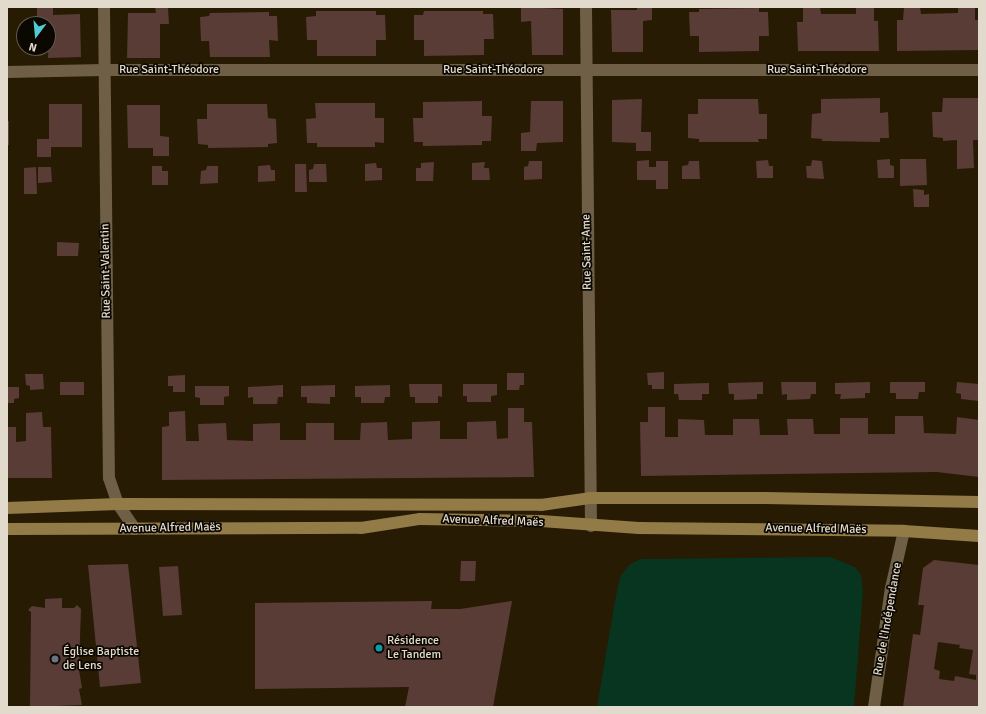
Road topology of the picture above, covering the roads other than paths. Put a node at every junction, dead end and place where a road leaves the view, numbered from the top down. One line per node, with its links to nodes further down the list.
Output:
1 (104, 7): 3 (street, Rue Saint-Valentin)
2 (586, 7): 4 (street, Rue Saint-Ame)
3 (104, 70): 4 (street, Rue Saint-Théodore); 6 (street, Rue Saint-Théodore); 9 (street, Rue Saint-Valentin)
4 (588, 70): 5 (street, Rue Saint-Théodore); 7 (street, Rue Saint-Ame)
5 (979, 70)
6 (7, 72)
7 (590, 498): 8 (main road, Avenue Alfred Maës); 9 (main road, Avenue Alfred Maës); 11 (street, Rue Saint-Ame)
8 (979, 502)
9 (118, 504): 10 (main road, Avenue Alfred Maës); 13 (street, Rue Saint-Valentin)
10 (7, 508)
11 (591, 526): 13 (main road, Avenue Alfred Maës); 14 (main road, Avenue Alfred Maës)
12 (7, 529): 13 (main road, Avenue Alfred Maës)
13 (135, 529)
14 (904, 531): 15 (main road, Avenue Alfred Maës); 16 (street, Rue de l'Indépendance)
15 (979, 536)
16 (874, 707)

